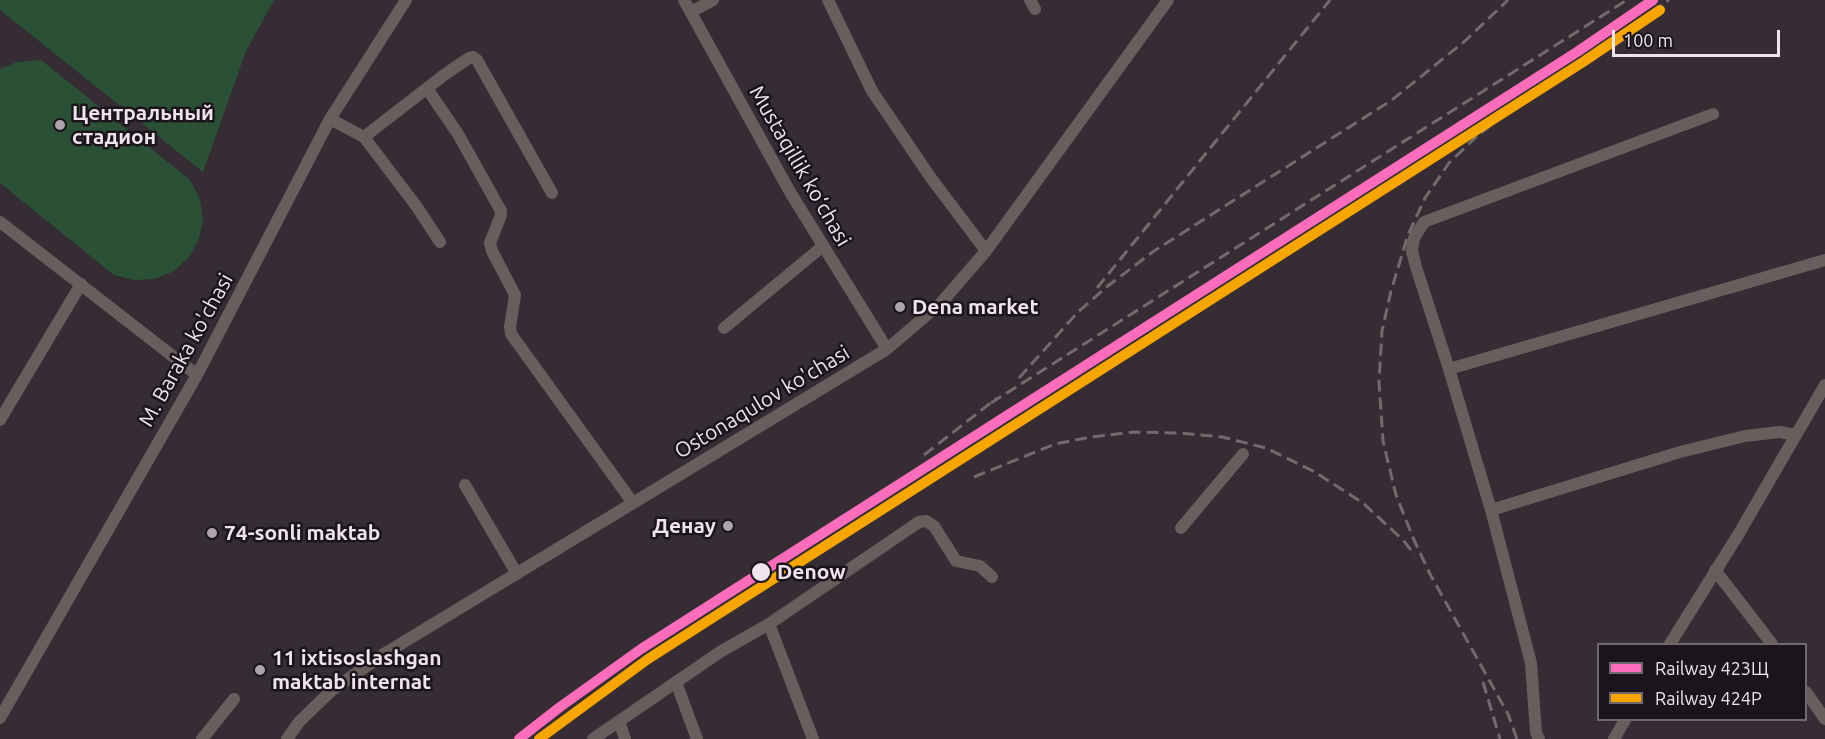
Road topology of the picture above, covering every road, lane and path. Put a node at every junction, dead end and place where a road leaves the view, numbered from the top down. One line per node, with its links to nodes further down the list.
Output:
1 (406, 0): 9 (street, M. Baraka ko'chasi)
2 (684, 0): 6 (street, Mustaqillik ko‘chasi)
3 (713, 0): 6 (street)
4 (828, 0): 15 (street)
5 (1167, 0): 15 (street, Ostonaqulov ko'chasi)
6 (691, 12): 14 (street, Mustaqillik ko‘chasi)
7 (428, 90): 10 (street); 11 (street); 27 (street)
8 (1713, 114): 20 (street)
9 (330, 119): 10 (street); 21 (street, M. Baraka ko'chasi)
10 (364, 137): 13 (street)
11 (552, 193)
12 (0, 222): 17 (street)
13 (440, 242)
14 (823, 246): 18 (street); 19 (street, Mustaqillik ko‘chasi)
15 (986, 251): 19 (street, Ostonaqulov ko'chasi)
16 (1825, 260): 20 (street)
17 (81, 284): 21 (street); 23 (street)
18 (724, 328)
19 (887, 349): 27 (street, Ostonaqulov ko'chasi)
20 (1449, 369): 28 (street)
21 (197, 375): 39 (street, M. Baraka ko'chasi)
22 (1825, 385): 24 (street)
23 (0, 420)
24 (1796, 435): 28 (street); 30 (street)
25 (1243, 454): 29 (street)
26 (465, 485): 31 (street)
27 (633, 503): 31 (street, Ostonaqulov ko'chasi)
28 (1491, 510): 49 (street)
29 (1181, 528)
30 (1715, 570): 34 (street); 35 (street)
31 (517, 574): 44 (street, Ostonaqulov ko'chasi)
32 (992, 577): 33 (street)
33 (769, 624): 36 (street); 48 (street)
34 (1671, 643)
35 (1770, 643)
36 (676, 682): 41 (street); 47 (street)
37 (1807, 693): 40 (street)
38 (234, 699): 43 (street)
39 (0, 718)
40 (1825, 719)
41 (619, 721): 45 (street); 46 (street)
42 (1624, 721): 50 (street)
43 (202, 739)
44 (287, 739)
45 (593, 739)
46 (625, 739)
47 (697, 739)
48 (813, 739)
49 (1539, 739)
50 (1614, 739)

